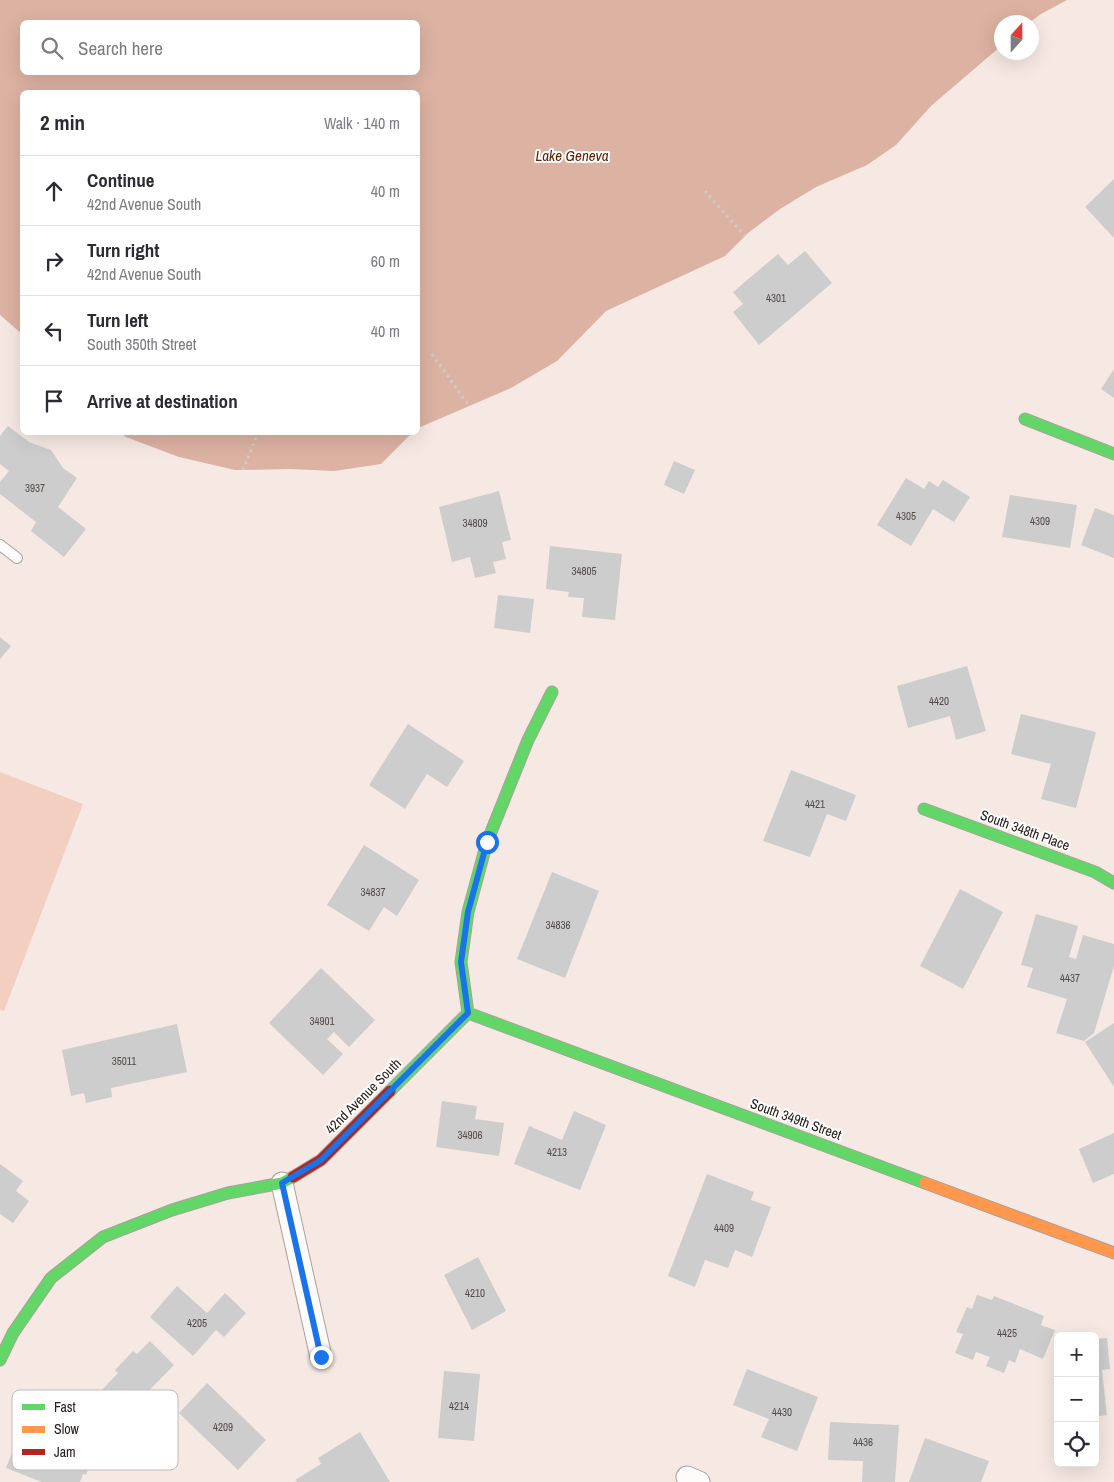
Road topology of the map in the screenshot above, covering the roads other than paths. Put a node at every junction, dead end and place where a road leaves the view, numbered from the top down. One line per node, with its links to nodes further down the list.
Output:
1 (1025, 420): 2 (street)
2 (1114, 454)
3 (0, 545): 4 (lane)
4 (16, 558)
5 (552, 692): 8 (street)
6 (924, 809): 7 (street, South 348th Place)
7 (1114, 884)
8 (468, 1013): 9 (street, 42nd Avenue South); 10 (street, South 349th Street)
9 (282, 1183): 11 (street); 12 (street, 42nd Avenue South)
10 (1114, 1253)
11 (321, 1357)
12 (0, 1360)

